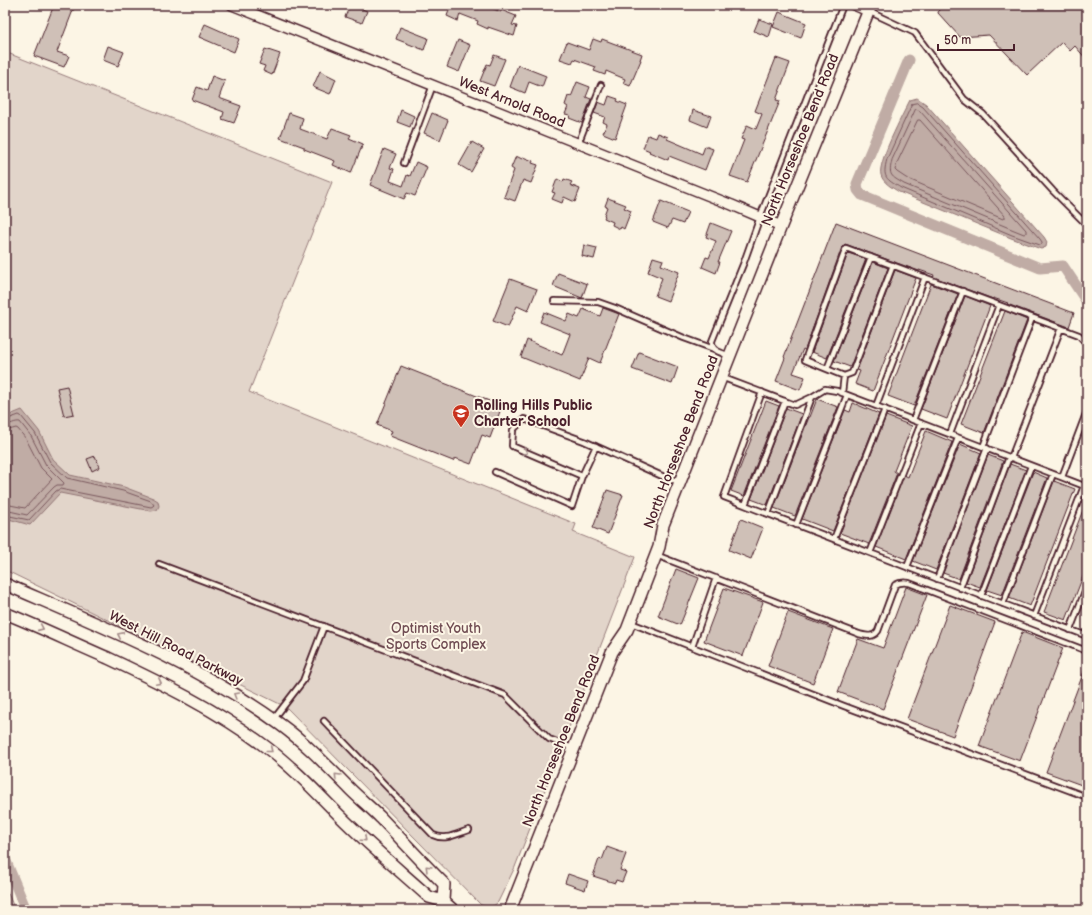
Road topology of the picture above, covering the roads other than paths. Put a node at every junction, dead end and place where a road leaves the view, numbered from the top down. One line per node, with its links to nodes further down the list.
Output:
1 (232, 5): 6 (street, West Arnold Road)
2 (843, 5): 9 (lane)
3 (854, 5): 4 (street)
4 (869, 8): 10 (lane); 11 (street, North Horseshoe Bend Road)
5 (601, 85): 7 (lane)
6 (433, 86): 7 (street, West Arnold Road); 8 (lane)
7 (578, 144): 9 (street, West Arnold Road)
8 (404, 163)
9 (760, 217): 11 (street, West Arnold Road); 21 (lane)
10 (1087, 225)
11 (781, 226): 22 (street, North Horseshoe Bend Road)
12 (871, 257): 13 (lane); 23 (lane); 23 (lane)
13 (893, 265): 14 (lane); 24 (lane)
14 (925, 277): 15 (lane); 30 (lane)
15 (963, 291): 17 (lane); 33 (lane)
16 (554, 301): 21 (lane)
17 (999, 305): 18 (lane); 35 (lane)
18 (1032, 318): 19 (lane); 38 (lane)
19 (1061, 328): 20 (lane); 39 (lane)
20 (1087, 344)
21 (714, 349): 22 (lane)
22 (730, 356): 25 (street, North Horseshoe Bend Road)
23 (827, 369): 24 (lane)
24 (844, 376): 27 (lane)
25 (721, 377): 26 (lane); 45 (street, North Horseshoe Bend Road)
26 (762, 392): 29 (lane); 47 (lane)
27 (844, 394): 28 (lane); 30 (lane); 49 (lane)
28 (812, 397): 29 (lane); 48 (lane)
29 (784, 401): 47 (lane)
30 (876, 406): 31 (lane)
31 (884, 409): 33 (lane); 50 (lane)
32 (1087, 411): 44 (lane)
33 (913, 420): 34 (lane)
34 (920, 423): 35 (lane); 51 (lane)
35 (950, 434): 36 (lane)
36 (958, 438): 38 (lane); 54 (lane)
37 (596, 446): 43 (lane); 43 (lane, one-way to 43); 45 (lane)
38 (984, 448): 39 (lane); 56 (lane)
39 (1010, 458): 40 (lane); 59 (lane)
40 (1031, 466): 42 (lane); 60 (lane)
41 (495, 472): 43 (lane)
42 (1053, 474): 44 (lane); 61 (lane)
43 (582, 476)
44 (1062, 478): 46 (lane)
45 (681, 480): 52 (street, North Horseshoe Bend Road)
46 (1086, 487): 63 (lane)
47 (745, 505): 48 (lane)
48 (768, 514): 49 (lane)
49 (796, 525): 50 (lane)
50 (834, 539): 51 (lane)
51 (870, 553): 54 (lane)
52 (656, 555): 55 (lane); 64 (street, North Horseshoe Bend Road)
53 (159, 564): 65 (lane)
54 (907, 567): 56 (lane)
55 (716, 578): 68 (lane); 69 (lane)
56 (937, 579): 59 (lane)
57 (5, 584): 70 (street, West Hill Road Parkway, one-way to 57)
58 (1087, 586): 66 (lane)
59 (960, 588): 60 (lane)
60 (981, 596): 61 (lane)
61 (1003, 604): 63 (lane)
62 (5, 613): 75 (street, one-way to 75)
63 (1034, 616): 66 (lane)
64 (629, 623): 68 (lane); 72 (street, North Horseshoe Bend Road)
65 (324, 626): 70 (lane); 72 (lane)
66 (1070, 630): 67 (lane)
67 (1087, 636)
68 (692, 647): 73 (lane)
69 (1087, 651)
70 (273, 720): 75 (street, West Hill Road Parkway, one-way to 70)
71 (324, 721): 74 (lane)
72 (574, 749): 77 (street, North Horseshoe Bend Road)
73 (1087, 797)
74 (469, 830)
75 (443, 901): 76 (street)
76 (453, 910)
77 (510, 910)

